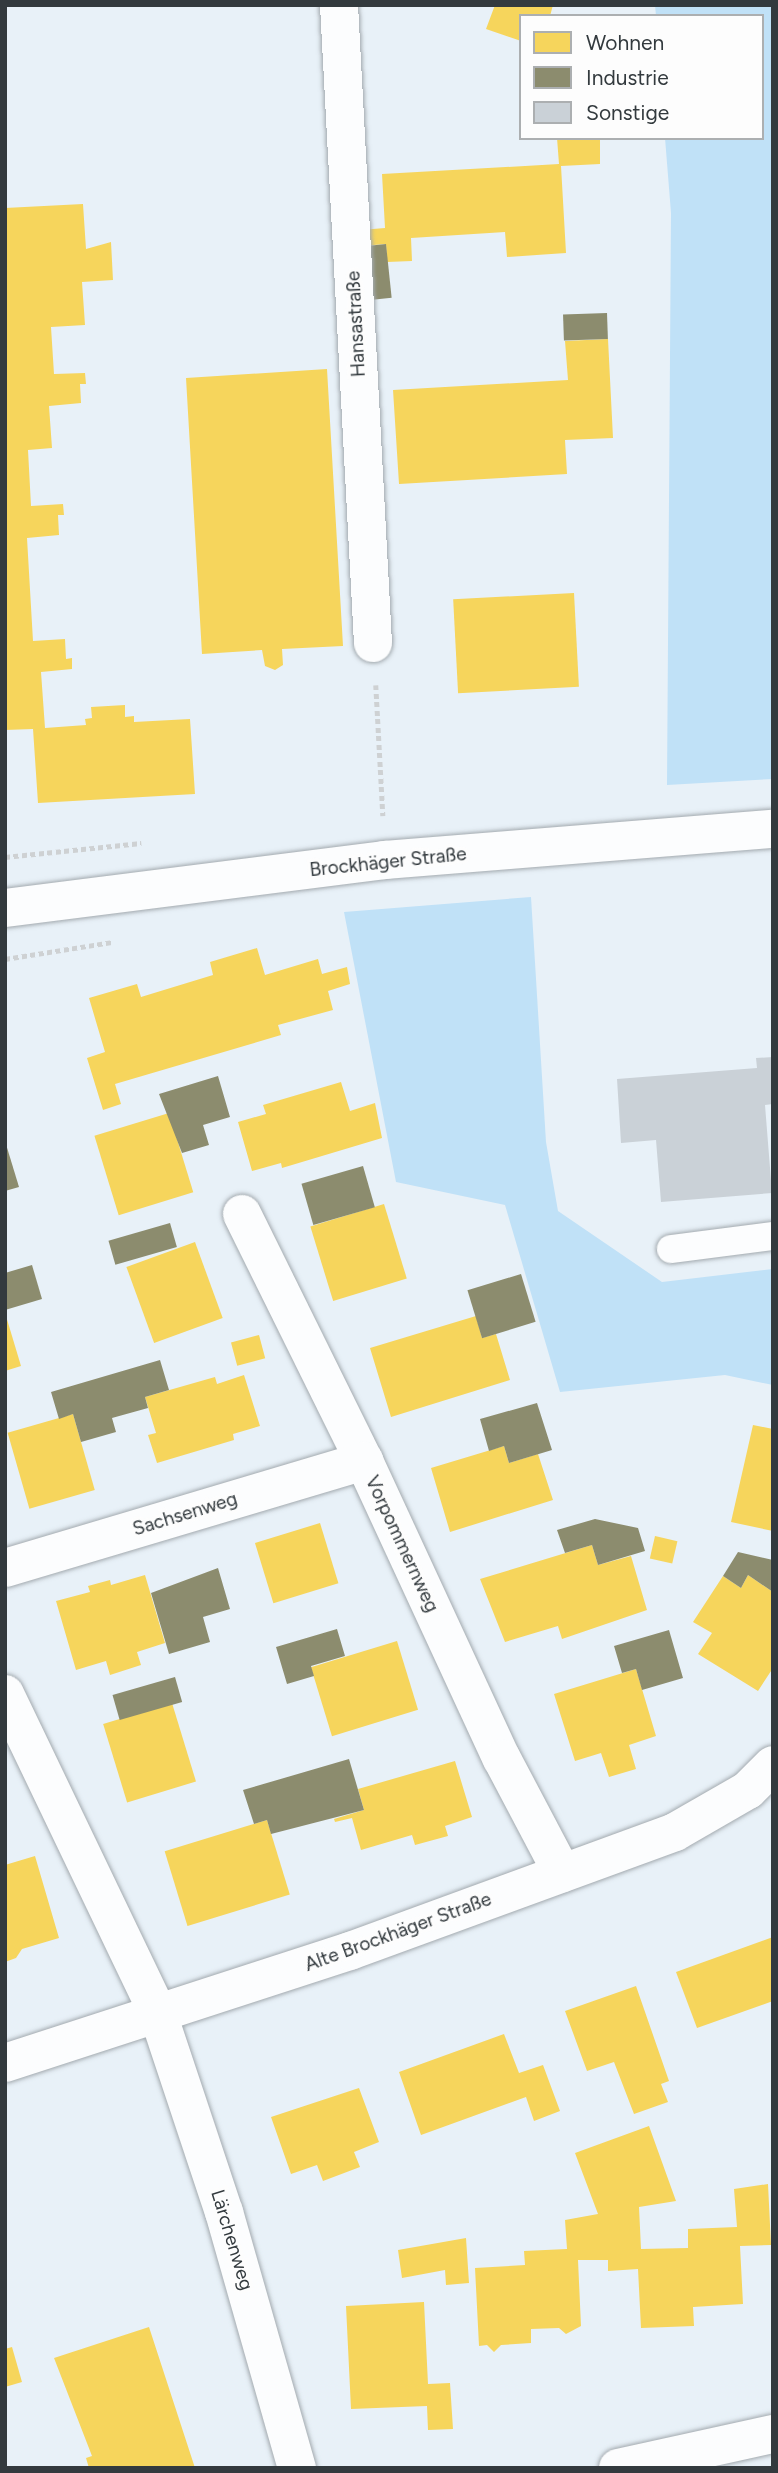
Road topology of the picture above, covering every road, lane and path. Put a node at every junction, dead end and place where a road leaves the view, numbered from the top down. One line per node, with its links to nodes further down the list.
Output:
1 (339, 5): 2 (street, Hansastraße)
2 (373, 643): 4 (path)
3 (773, 829): 4 (street, Brockhäger Straße)
4 (385, 860): 5 (street, Brockhäger Straße)
5 (5, 908)
6 (242, 1214): 9 (street, Vorpommernweg)
7 (773, 1236): 8 (lane)
8 (671, 1249)
9 (364, 1461): 10 (street, Sachsenweg); 13 (street, Vorpommernweg)
10 (5, 1568)
11 (5, 1694): 14 (street)
12 (773, 1765): 13 (street, Alte Brockhäger Straße)
13 (562, 1873): 14 (street, Alte Brockhäger Straße)
14 (158, 2014): 15 (street, Alte Brockhäger Straße); 18 (street, Lärchenweg)
15 (5, 2063)
16 (773, 2434): 17 (street)
17 (703, 2459): 19 (street)
18 (297, 2468)
19 (618, 2468)

